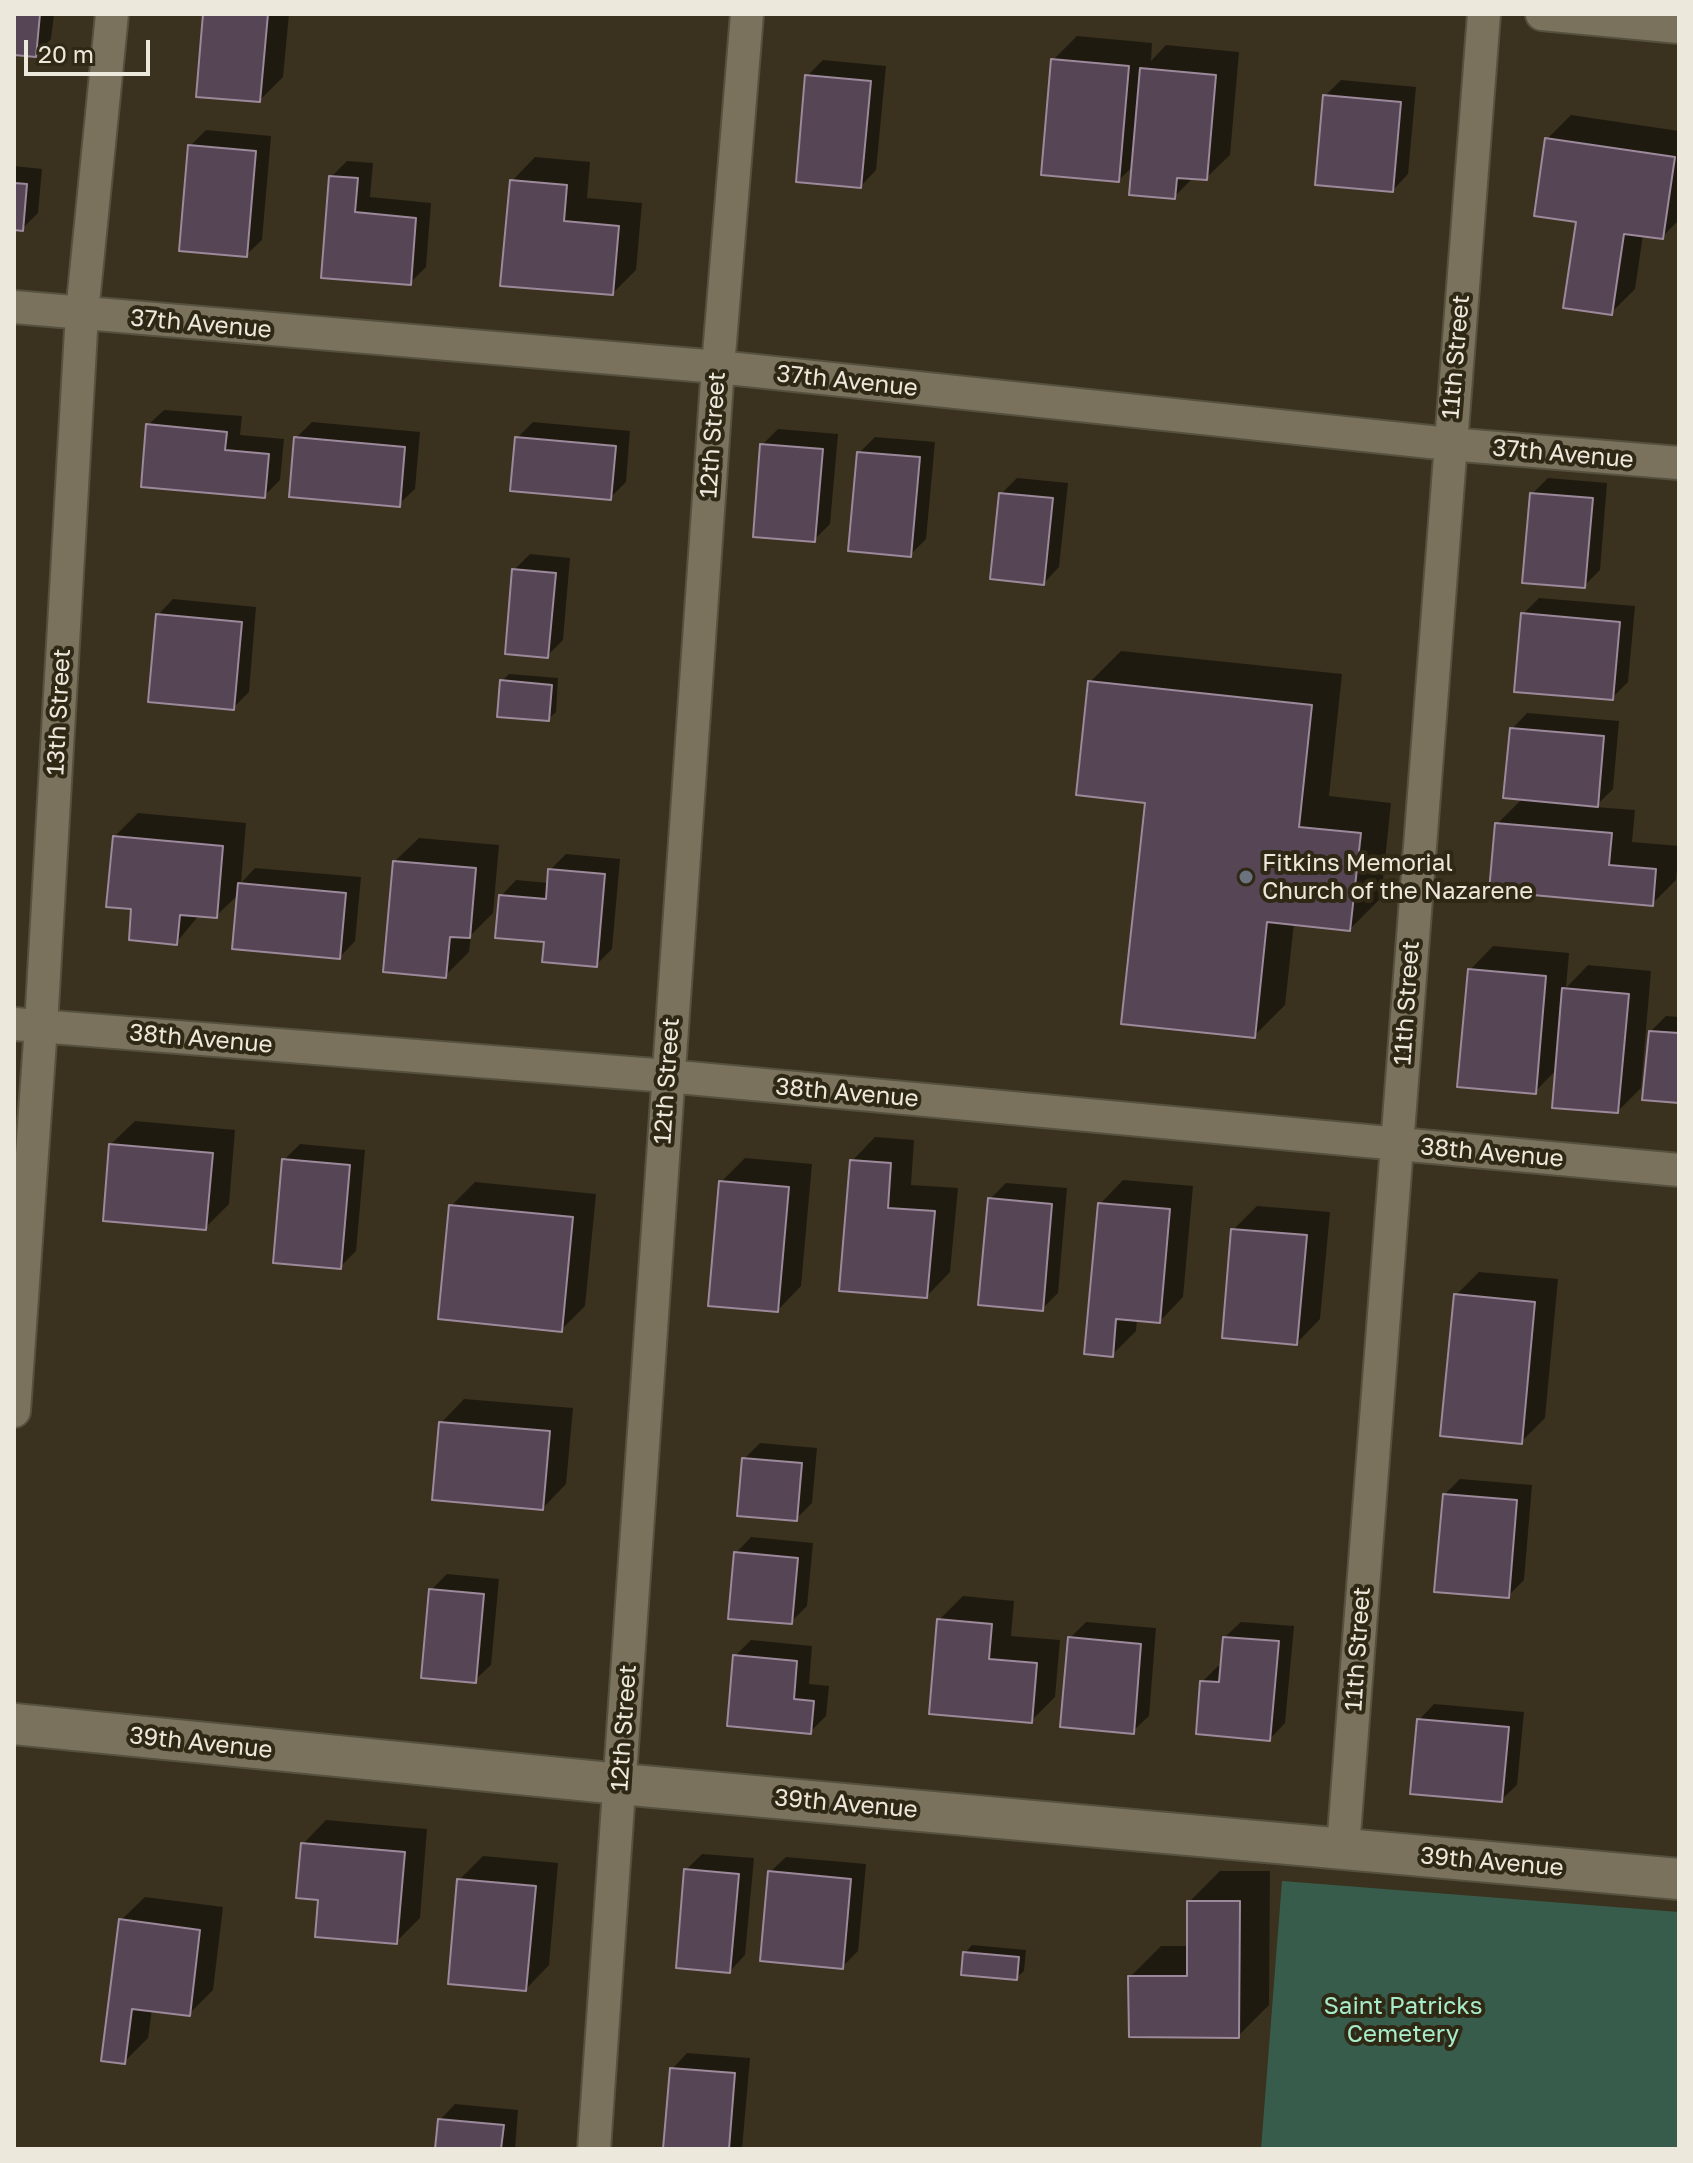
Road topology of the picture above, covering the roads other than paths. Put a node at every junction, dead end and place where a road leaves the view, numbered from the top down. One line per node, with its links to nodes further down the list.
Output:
1 (112, 14): 7 (street, 13th Street)
2 (747, 14): 8 (street, 12th Street)
3 (1484, 14): 9 (street, 11th Street)
4 (1542, 14): 5 (street)
5 (1679, 27)
6 (14, 307): 7 (street, 37th Avenue)
7 (82, 313): 8 (street, 37th Avenue); 11 (street, 13th Street)
8 (718, 367): 9 (street, 37th Avenue); 12 (street, 12th Street)
9 (1449, 444): 10 (street, 37th Avenue); 13 (street, 11th Street)
10 (1679, 463)
11 (28, 1025): 12 (street, 38th Avenue); 15 (street, 13th Street)
12 (667, 1076): 13 (street, 38th Avenue); 17 (street, 12th Street)
13 (1396, 1144): 14 (street, 38th Avenue); 18 (street, 11th Street)
14 (1679, 1170)
15 (14, 1411)
16 (14, 1724): 17 (street, 39th Avenue)
17 (620, 1784): 18 (street, 39th Avenue); 20 (street, 12th Street)
18 (1343, 1848): 19 (street, 39th Avenue)
19 (1679, 1879)
20 (594, 2149)

